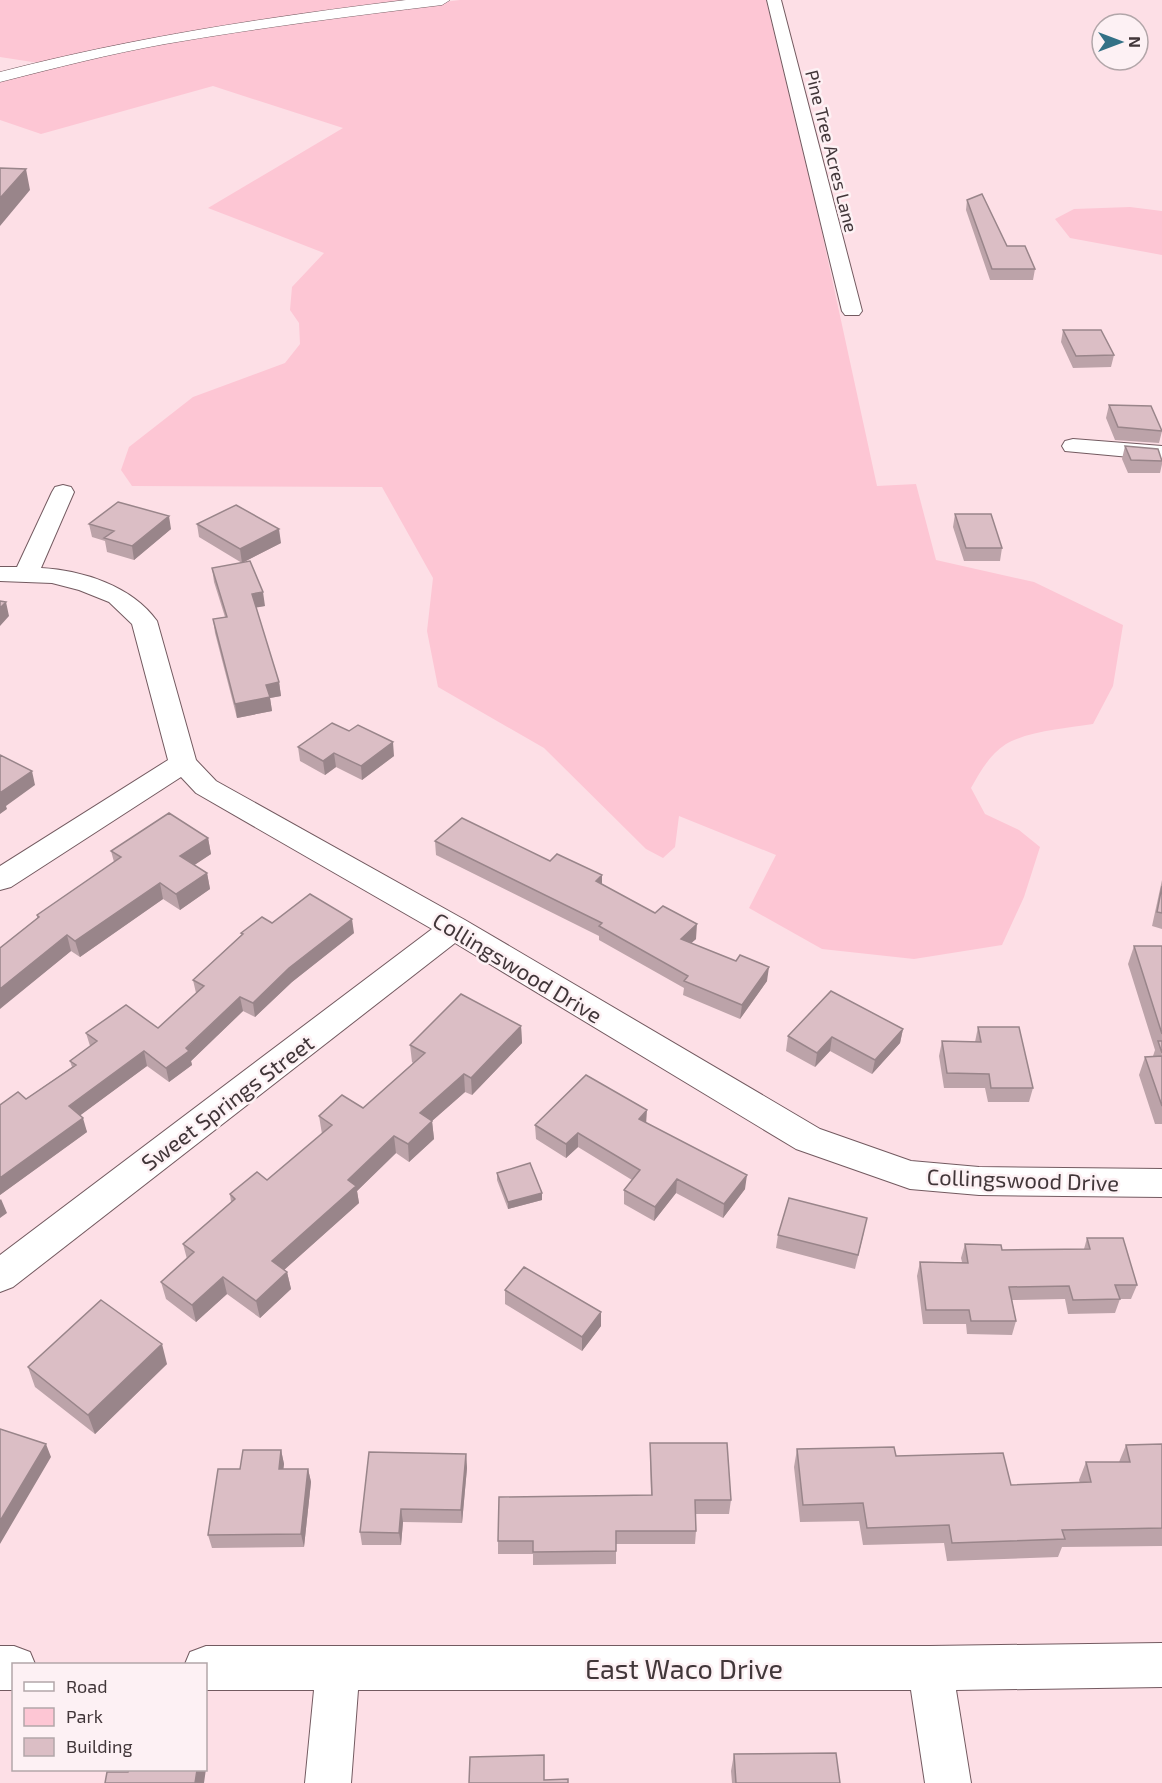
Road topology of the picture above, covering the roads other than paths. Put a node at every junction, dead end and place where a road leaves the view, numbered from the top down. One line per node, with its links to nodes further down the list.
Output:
1 (442, 0): 3 (street)
2 (774, 0): 4 (street, Pine Tree Acres Lane)
3 (0, 77)
4 (852, 311)
5 (1073, 446): 6 (street)
6 (1162, 453)
7 (63, 492): 8 (street)
8 (13, 574): 9 (street, Collingswood Drive)
9 (183, 763): 10 (street); 11 (street, Collingswood Drive)
10 (0, 880)
11 (454, 928): 12 (street, Collingswood Drive); 13 (street, Sweet Springs Street)
12 (1162, 1183)
13 (0, 1276)
14 (1162, 1665): 17 (street, East Waco Drive)
15 (207, 1668): 16 (street, East Waco Drive)
16 (338, 1668): 17 (street, East Waco Drive); 18 (street)
17 (930, 1668): 19 (street)
18 (328, 1783)
19 (948, 1783)

